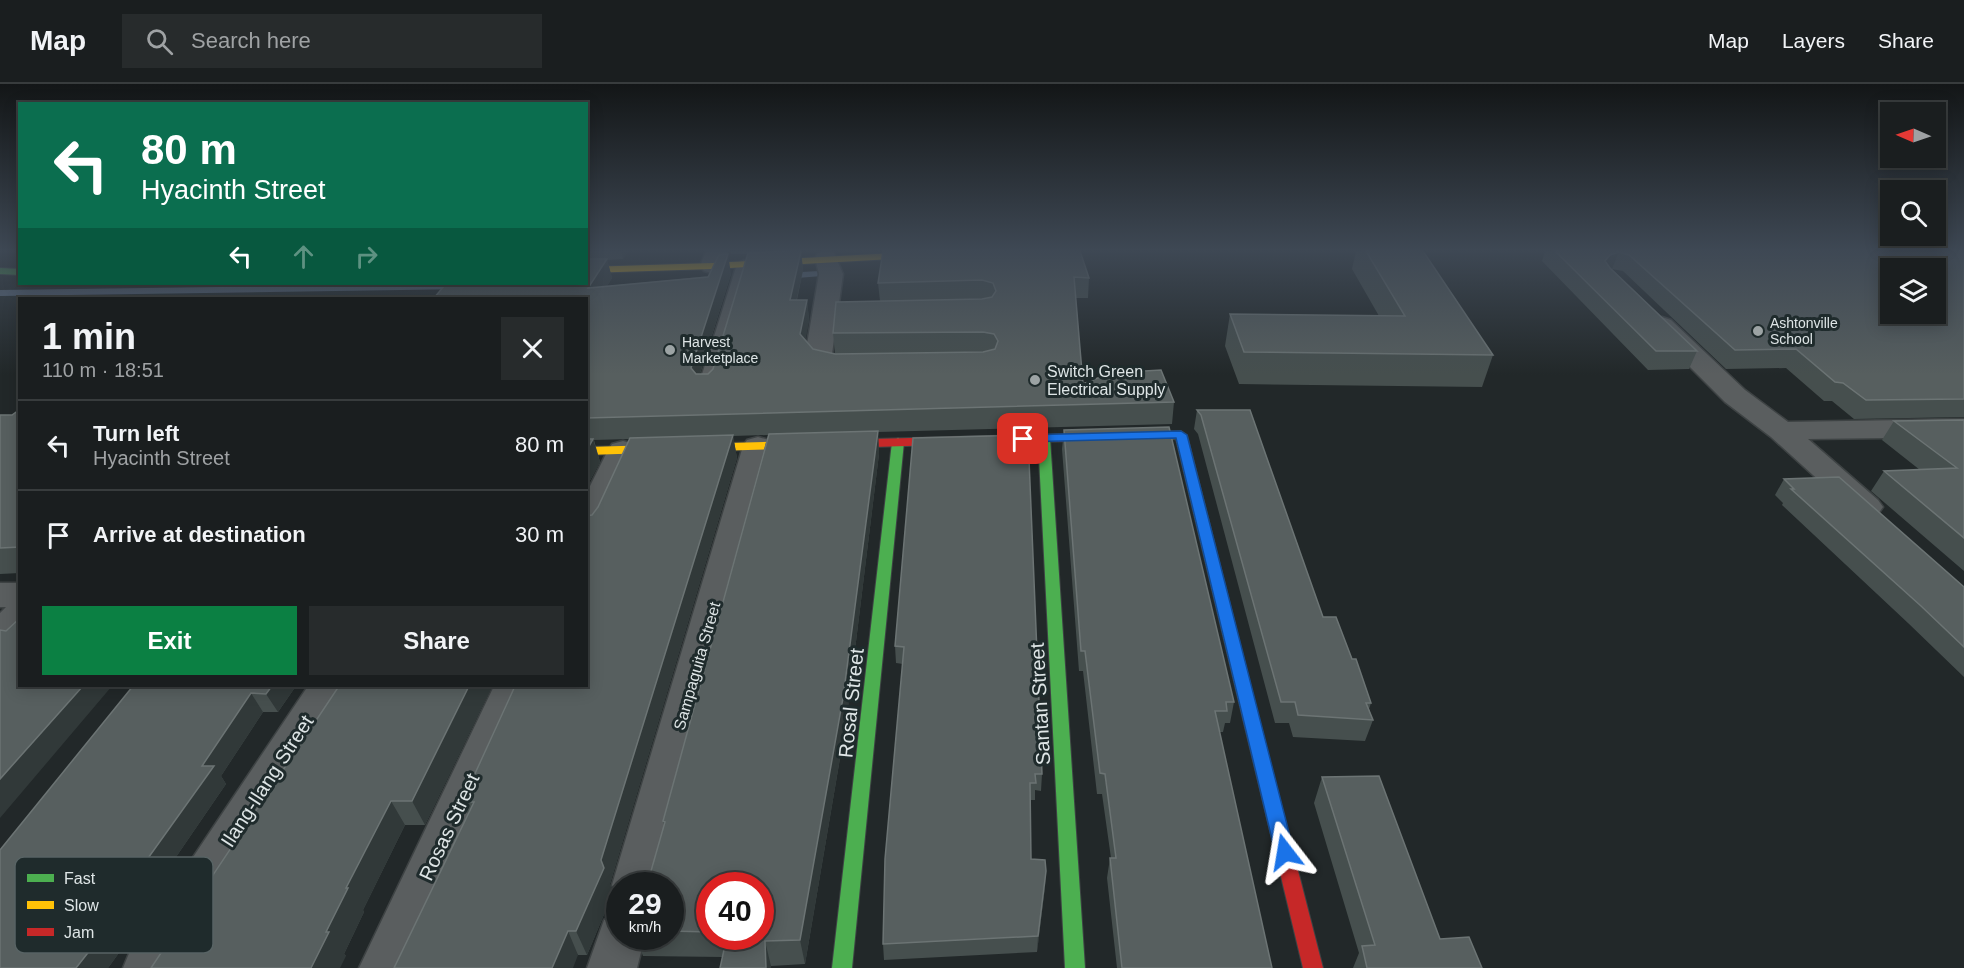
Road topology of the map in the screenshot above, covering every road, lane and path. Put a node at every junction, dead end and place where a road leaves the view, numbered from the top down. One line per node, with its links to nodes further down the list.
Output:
1 (735, 292): 5 (lane)
2 (833, 292): 4 (street)
3 (1646, 309): 7 (street)
4 (882, 364)
5 (706, 390)
6 (1961, 415): 7 (street)
7 (1781, 431): 13 (street)
8 (1044, 438): 9 (street); 29 (street, Santan Street); 30 (street)
9 (898, 442): 10 (street); 28 (street, Rosal Street)
10 (758, 446): 11 (street); 22 (street, Sampaguita Street)
11 (623, 450): 12 (street); 14 (street)
12 (588, 451)
13 (1885, 523)
14 (588, 525)
15 (0, 595): 16 (street)
16 (18, 595)
17 (18, 617): 18 (street)
18 (0, 635)
19 (327, 687): 21 (street, Ilang-Ilang Street)
20 (514, 687): 26 (street, Rosas Street)
21 (213, 866)
22 (639, 872)
23 (617, 950): 27 (street)
24 (158, 953): 25 (street, Ilang-Ilang Street)
25 (148, 968)
26 (384, 968)
27 (612, 968)
28 (842, 968)
29 (1074, 968)
30 (1313, 968)

